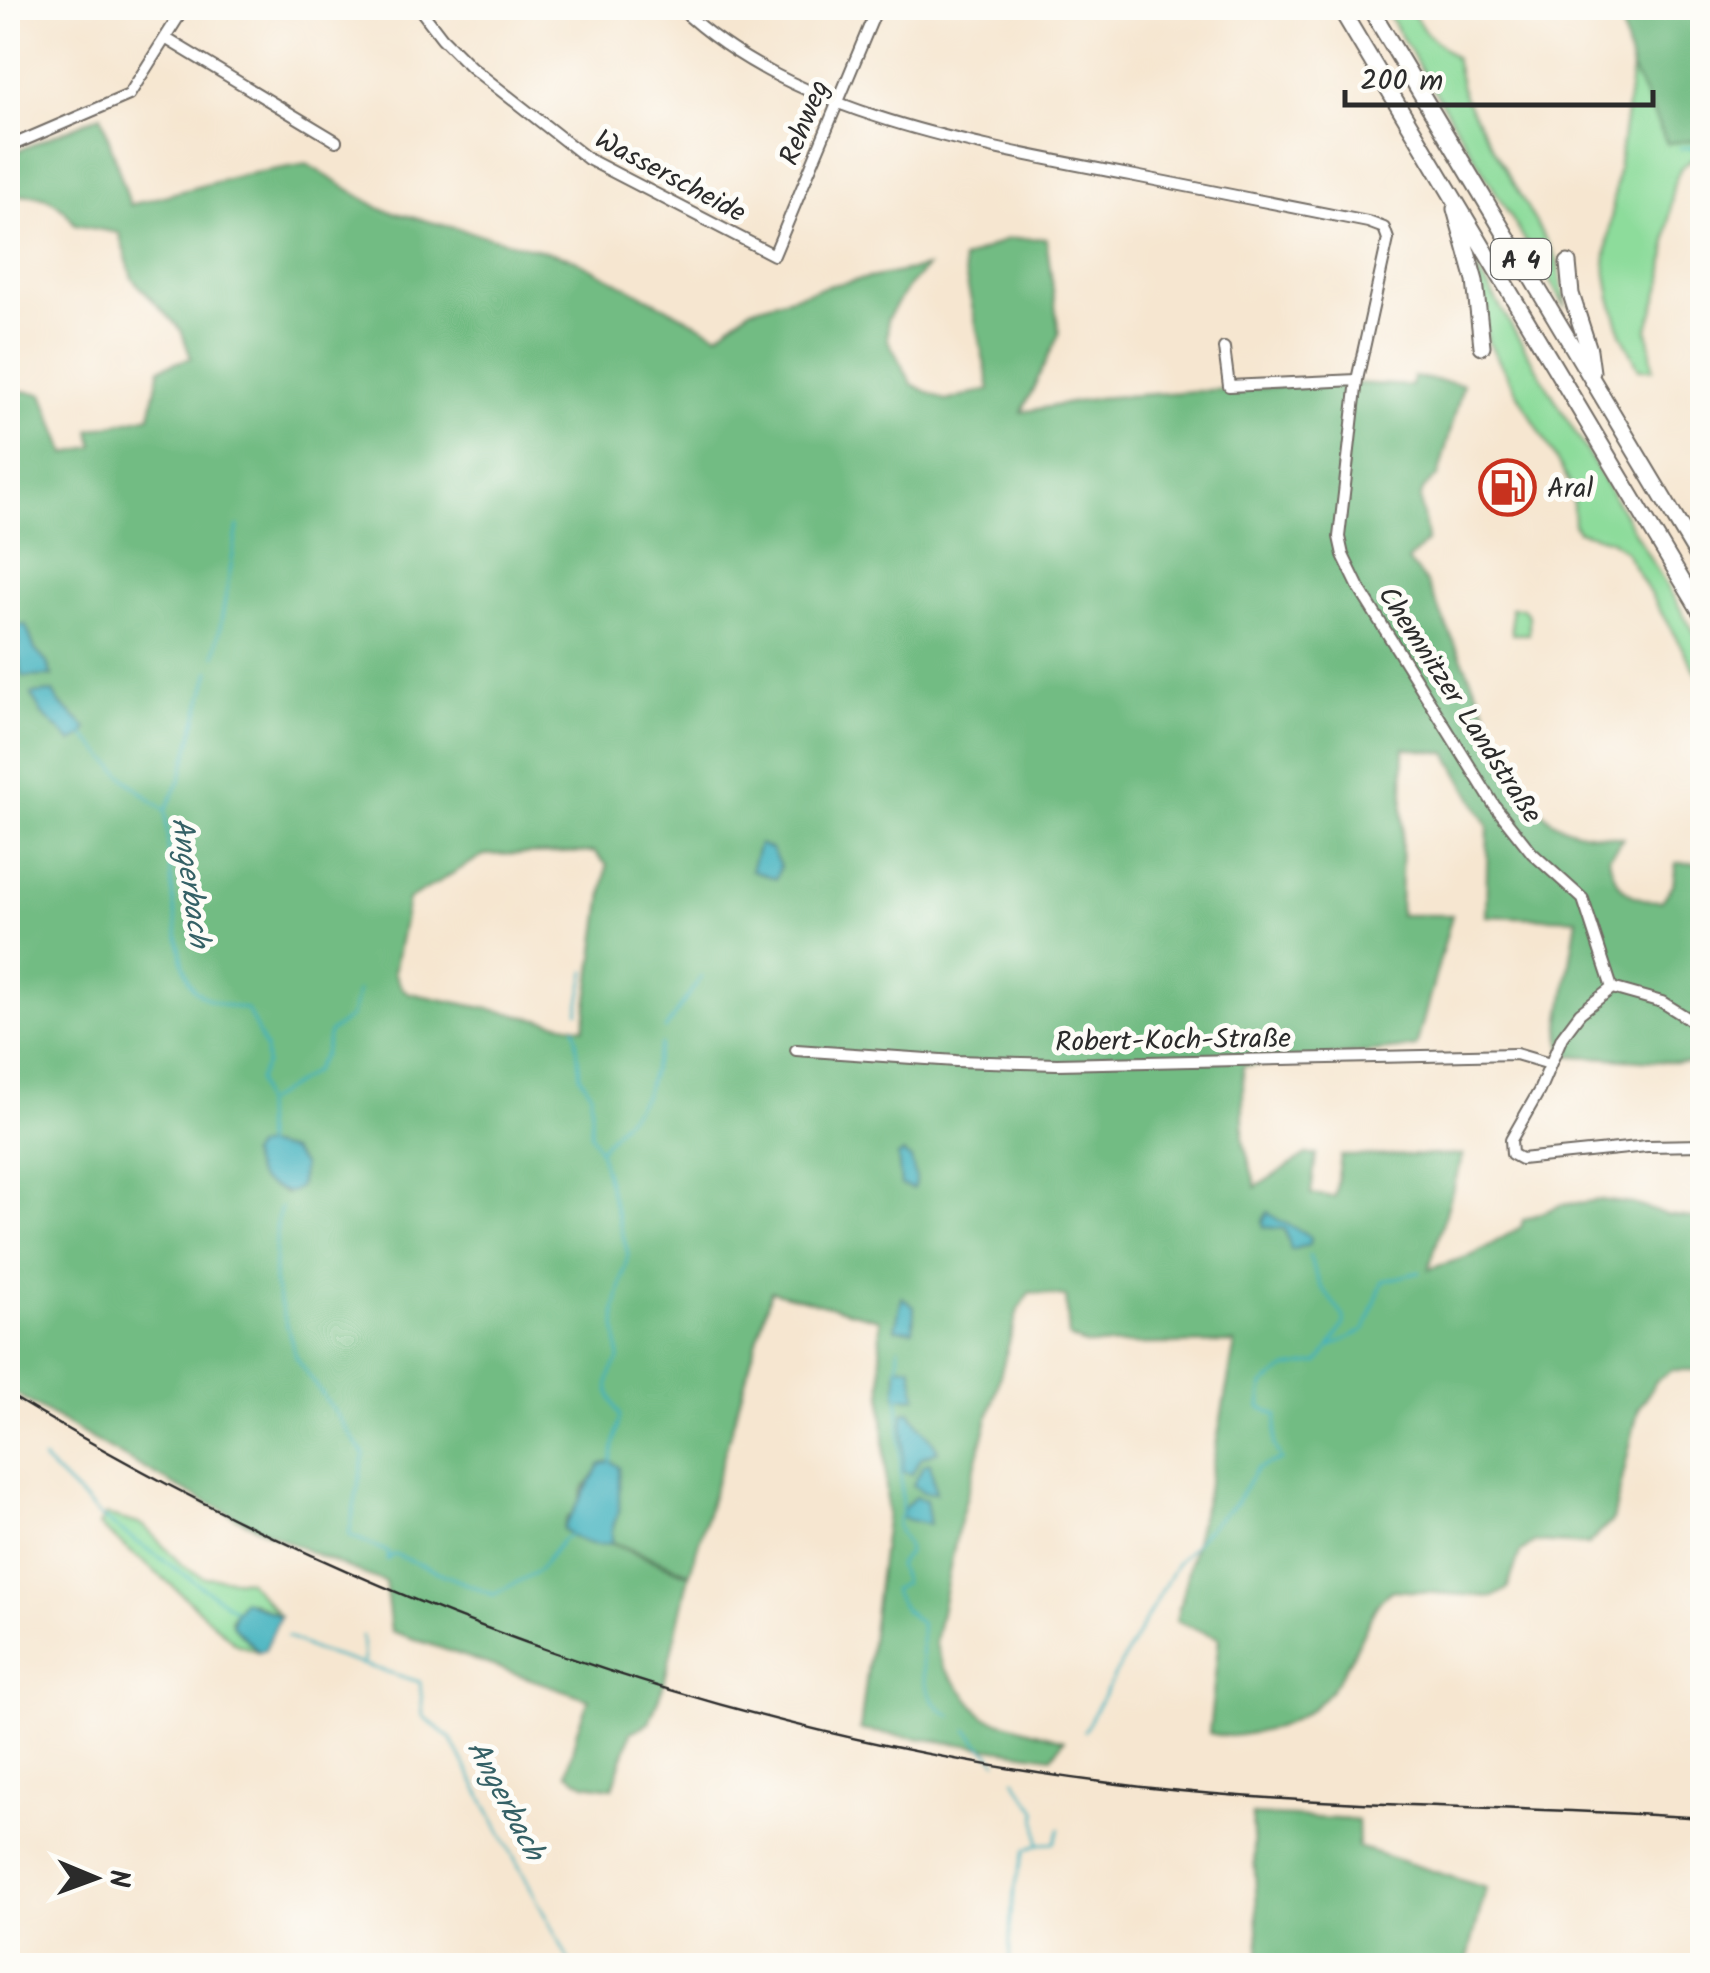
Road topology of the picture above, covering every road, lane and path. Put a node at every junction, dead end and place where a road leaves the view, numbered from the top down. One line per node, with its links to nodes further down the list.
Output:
1 (184, 8): 7 (street)
2 (419, 8): 12 (street, Wasserscheide)
3 (680, 8): 8 (street)
4 (877, 8): 8 (street, Rehweg)
5 (1340, 8): 11 (highway, A 4)
6 (1370, 8): 17 (highway, A 4)
7 (165, 38): 9 (street); 10 (street)
8 (836, 100): 12 (street, Rehweg); 16 (street, Chemnitzer Landstraße)
9 (336, 141)
10 (8, 147)
11 (1452, 196): 14 (highway); 19 (highway, A 4)
12 (774, 255)
13 (1568, 263): 17 (highway)
14 (1482, 346)
15 (1224, 348): 16 (street)
16 (1357, 380): 20 (street, Chemnitzer Landstraße)
17 (1593, 381): 18 (highway, A 4)
18 (1702, 563)
19 (1702, 614)
20 (1612, 988): 21 (street); 23 (street)
21 (1702, 1027)
22 (796, 1050): 23 (street, Robert-Koch-Straße)
23 (1550, 1064): 24 (street)
24 (1702, 1145)

